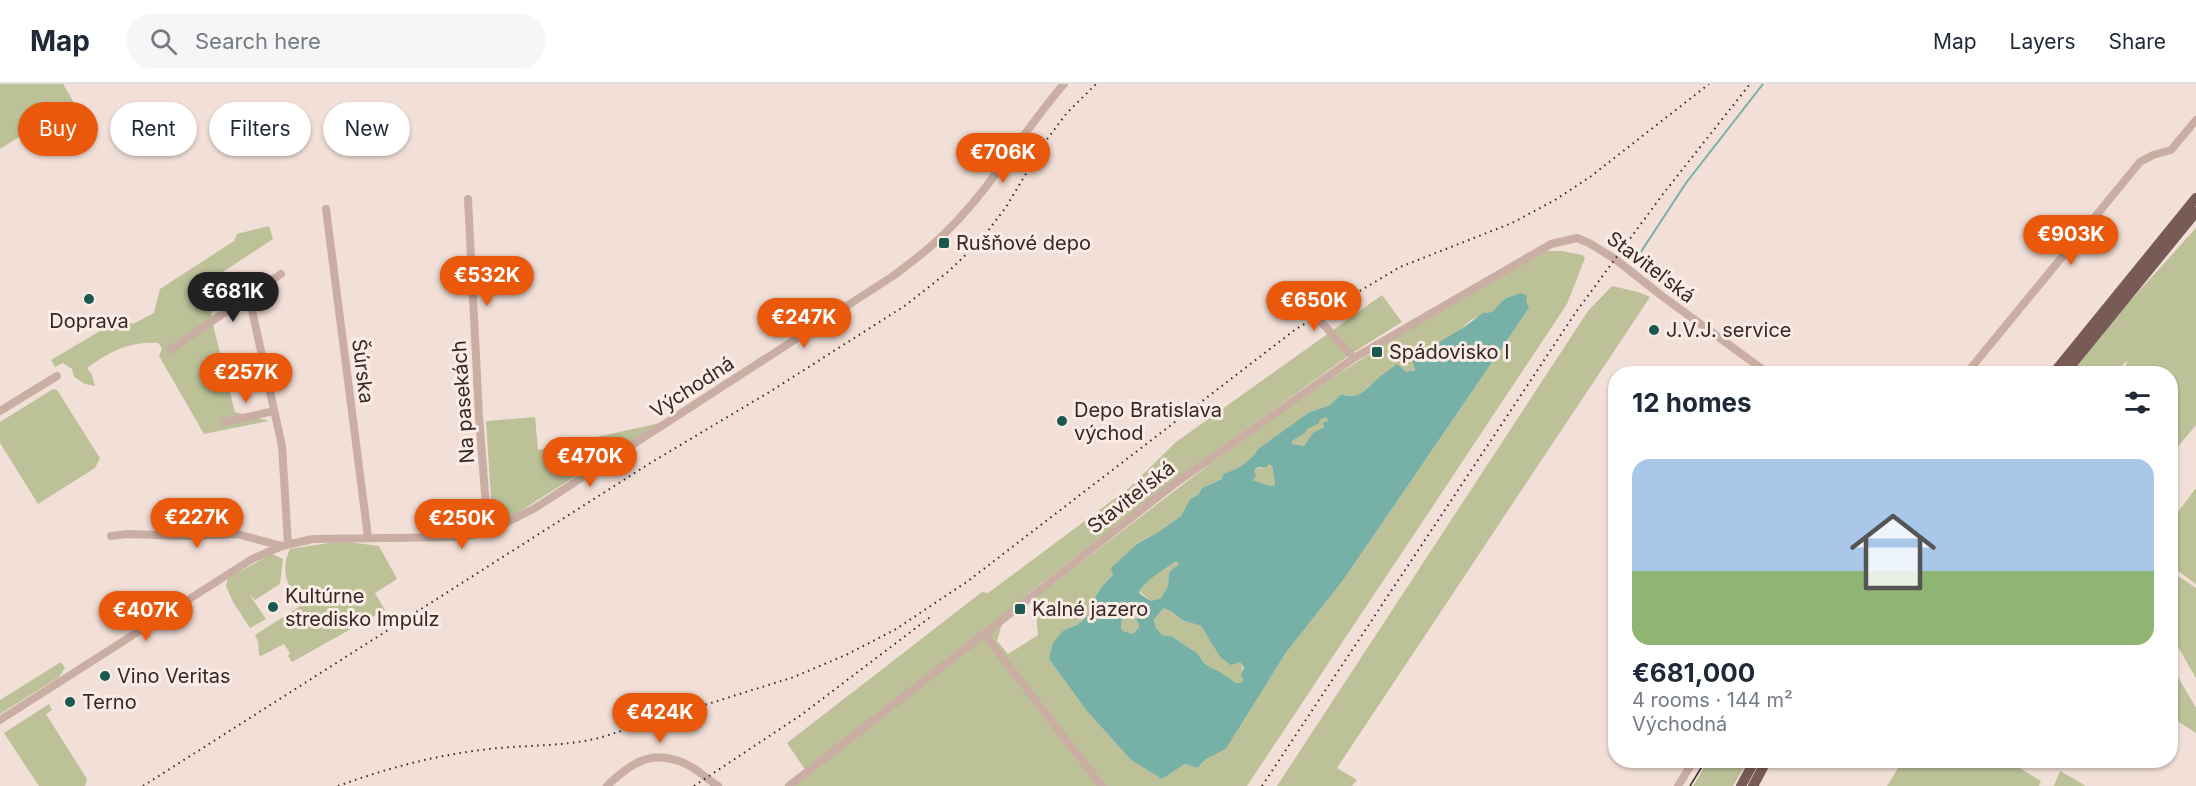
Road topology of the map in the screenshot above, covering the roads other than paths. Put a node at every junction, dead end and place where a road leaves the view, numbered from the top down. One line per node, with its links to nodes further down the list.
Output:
1 (1064, 84): 20 (street, Východná)
2 (2196, 120): 13 (street)
3 (2196, 198): 14 (main road)
4 (468, 199): 20 (street, Na pasekách)
5 (326, 209): 22 (street, Šúrska)
6 (2196, 212): 15 (main road)
7 (281, 273): 9 (street)
8 (1292, 290): 11 (street)
9 (249, 297): 10 (street); 18 (street)
10 (170, 350)
11 (1354, 358): 12 (street, Staviteľská); 24 (street, Staviteľská)
12 (1757, 366)
13 (1973, 366)
14 (2060, 366)
15 (2071, 366)
16 (57, 376): 17 (street)
17 (0, 411)
18 (274, 411): 19 (street); 23 (street)
19 (225, 422)
20 (488, 532): 22 (street, Východná)
21 (111, 536): 23 (street, Východná)
22 (368, 537): 23 (street, Východná)
23 (285, 545): 25 (street)
24 (984, 634): 31 (street, Staviteľská); 32 (street)
25 (0, 720)
26 (1689, 768): 33 (street)
27 (1751, 768): 34 (main road)
28 (1763, 768): 35 (main road)
29 (607, 786): 30 (street)
30 (718, 786)
31 (789, 786)
32 (1102, 786)
33 (1678, 786)
34 (1741, 786)
35 (1753, 786)

